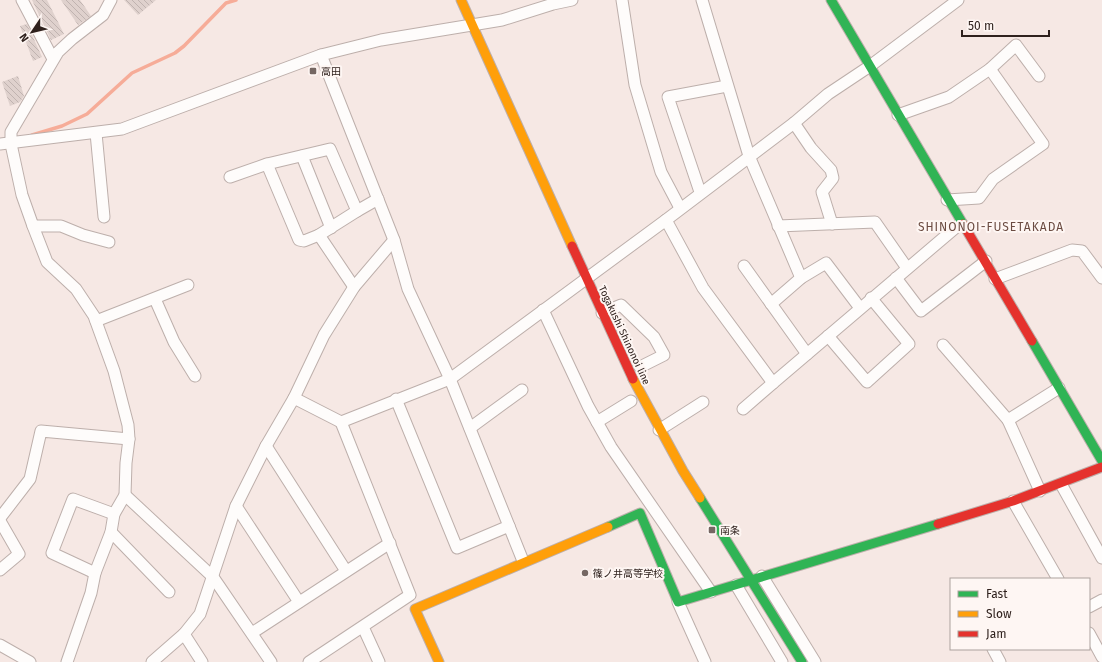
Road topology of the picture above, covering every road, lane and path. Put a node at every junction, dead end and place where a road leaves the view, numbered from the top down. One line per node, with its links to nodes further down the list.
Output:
1 (22, 0): 11 (street)
2 (111, 0): 11 (street)
3 (461, 0): 9 (street, Togakushi Shinonoi line)
4 (572, 0): 9 (street)
5 (622, 0): 27 (street)
6 (702, 0): 15 (street)
7 (832, 0): 12 (street)
8 (958, 0): 12 (street)
9 (473, 26): 10 (street); 45 (street, Togakushi Shinonoi line)
10 (322, 55): 18 (street); 25 (street)
11 (53, 59): 19 (street)
12 (870, 66): 16 (street); 17 (street)
13 (990, 69): 14 (street); 16 (street); 26 (street)
14 (1039, 76)
15 (727, 86): 21 (street); 24 (street)
16 (898, 115): 26 (street)
17 (794, 123): 21 (street); 32 (street)
18 (96, 133): 19 (street); 29 (street)
19 (6, 144): 33 (street)
20 (302, 156): 22 (street); 28 (street); 35 (street)
21 (749, 156): 24 (street); 34 (street)
22 (267, 164): 23 (street); 36 (street)
23 (230, 177)
24 (700, 192): 27 (street)
25 (378, 199): 28 (street); 37 (street)
26 (947, 200): 31 (street)
27 (680, 208): 30 (street)
28 (357, 211): 35 (street)
29 (104, 216)
30 (666, 220): 45 (street); 62 (street)
31 (961, 223): 39 (street); 41 (street)
32 (832, 224): 34 (street); 41 (street)
33 (33, 226): 38 (street); 55 (street)
34 (778, 226): 42 (street)
35 (331, 228): 36 (street)
36 (319, 235): 48 (street)
37 (394, 240): 48 (street); 61 (street)
38 (109, 242)
39 (986, 261): 43 (street); 46 (street)
40 (744, 266): 51 (street)
41 (907, 268): 43 (street)
42 (801, 278): 51 (street); 52 (street)
43 (896, 278): 49 (street)
44 (1102, 278): 46 (street)
45 (587, 279): 53 (street); 54 (street, Togakushi Shinonoi line)
46 (995, 279): 63 (street)
47 (188, 285): 50 (street)
48 (354, 287): 65 (street)
49 (871, 298): 52 (street); 56 (street)
50 (155, 299): 55 (street); 60 (street)
51 (771, 304): 58 (street)
52 (860, 308): 56 (street)
53 (543, 310): 61 (street); 72 (street)
54 (602, 313): 59 (street); 74 (street, Togakushi Shinonoi line)
55 (96, 321): 75 (street)
56 (828, 336): 58 (street)
57 (943, 345): 70 (street)
58 (807, 354): 62 (street)
59 (640, 367)
60 (195, 376)
61 (450, 379): 66 (street); 73 (street)
62 (773, 383): 69 (street)
63 (1059, 388): 70 (street); 77 (street)
64 (522, 390): 73 (street)
65 (294, 398): 71 (street); 76 (street)
66 (396, 399): 71 (street); 88 (street)
67 (631, 401): 72 (street)
68 (703, 402): 74 (street)
69 (744, 409)
70 (1008, 420): 80 (street)
71 (341, 422): 90 (street)
72 (597, 422): 84 (street)
73 (470, 428): 88 (street)
74 (659, 430): 99 (street, Togakushi Shinonoi line)
75 (129, 438): 81 (street); 87 (street)
76 (266, 446): 83 (street); 94 (street)
77 (1102, 461)
78 (1102, 467): 79 (street)
79 (1061, 484): 80 (street); 91 (street)
80 (1040, 491): 82 (street)
81 (125, 495): 86 (street); 97 (street)
82 (1013, 501): 96 (street); 98 (street)
83 (236, 506): 97 (street); 104 (street)
84 (650, 506): 85 (street); 102 (street)
85 (640, 513): 92 (street); 105 (street)
86 (114, 514): 89 (street); 95 (street)
87 (0, 519): 93 (street)
88 (509, 526): 92 (street)
89 (111, 532): 95 (street); 101 (street)
90 (390, 543): 94 (street); 107 (street)
91 (1102, 558)
92 (523, 562): 121 (street)
93 (0, 570)
94 (346, 570): 104 (street)
95 (95, 573): 115 (street)
96 (762, 576): 99 (street); 125 (street)
97 (213, 577): 108 (street); 109 (street)
98 (1057, 578)
99 (750, 580): 100 (street); 124 (street, Togakushi Shinonoi line)
100 (736, 584): 102 (street); 123 (street)
101 (169, 592)
102 (711, 592): 105 (street)
103 (1102, 600): 106 (street)
104 (299, 602): 108 (street)
105 (678, 602): 122 (street)
106 (1090, 606)
107 (363, 627): 119 (street); 120 (street)
108 (252, 633): 118 (street)
109 (184, 634): 116 (street); 117 (street)
110 (1090, 635): 113 (street)
111 (0, 645): 114 (street)
112 (994, 650): 126 (street)
113 (1102, 657)
114 (30, 662)
115 (67, 662)
116 (152, 662)
117 (202, 662)
118 (271, 662)
119 (309, 662)
120 (379, 662)
121 (439, 662)
122 (705, 662)
123 (782, 662)
124 (802, 662)
125 (814, 662)
126 (1000, 662)

